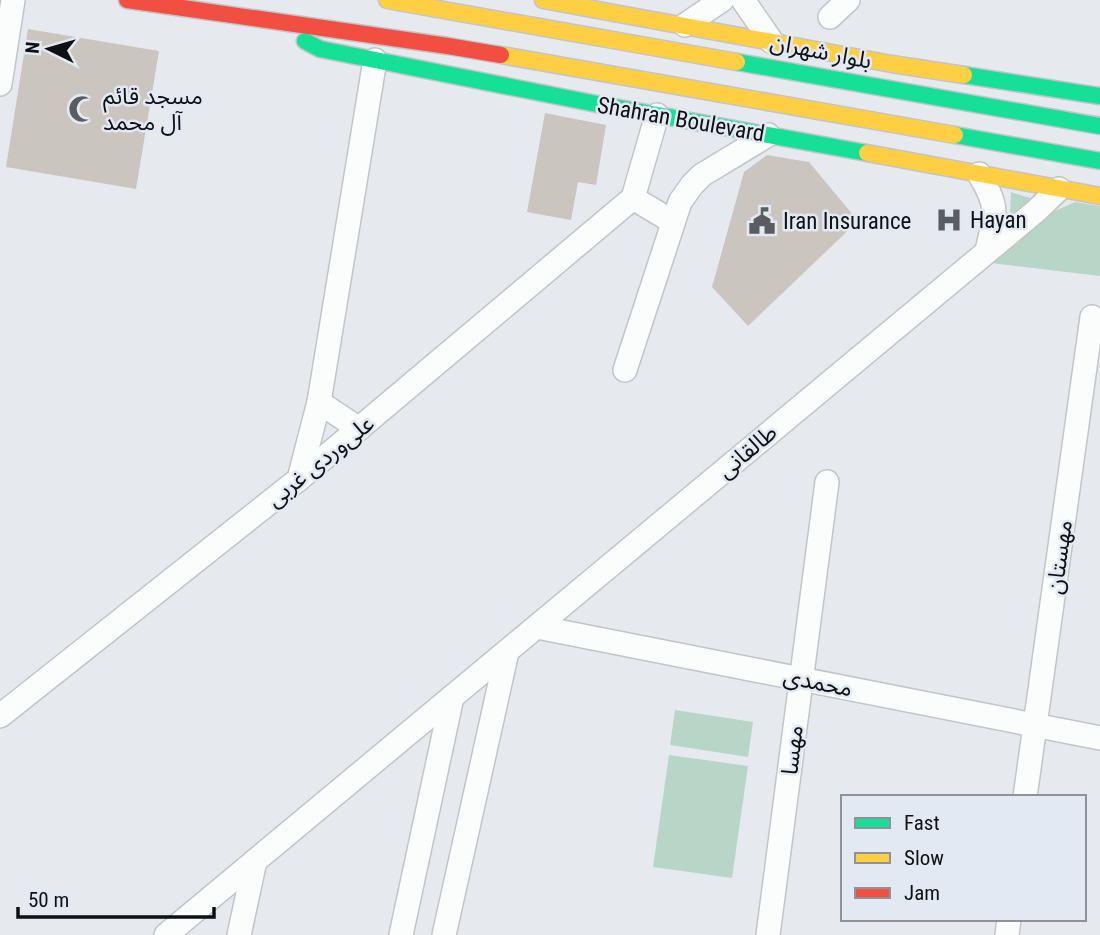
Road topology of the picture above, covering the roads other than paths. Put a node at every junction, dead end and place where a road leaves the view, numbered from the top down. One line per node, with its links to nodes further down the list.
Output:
1 (13, 0): 13 (street)
2 (127, 0): 9 (main road, Shahran Boulevard)
3 (387, 0): 16 (main road)
4 (543, 0): 10 (main road, بلوار شهران)
5 (722, 0): 10 (street)
6 (848, 0): 8 (street)
7 (745, 2): 11 (street)
8 (830, 17)
9 (270, 20): 12 (main road, Shahran Boulevard); 18 (main road, Shahran Boulevard)
10 (685, 25): 11 (main road, بلوار شهران)
11 (772, 42): 14 (main road, بلوار شهران)
12 (375, 60): 15 (main road, Shahran Boulevard); 27 (street)
13 (0, 84)
14 (1100, 96)
15 (657, 115): 17 (main road, Shahran Boulevard); 22 (street)
16 (1100, 126)
17 (768, 135): 19 (main road, Shahran Boulevard); 23 (street)
18 (1100, 161)
19 (979, 174): 20 (main road, Shahran Boulevard); 24 (street)
20 (1059, 188): 21 (main road, Shahran Boulevard); 24 (street, طالقانی)
21 (1100, 195)
22 (633, 198): 23 (street); 28 (street, علی‌وردی غربی)
23 (673, 222): 26 (street)
24 (987, 251): 31 (street, طالقانی)
25 (1092, 317): 36 (street, مهستان)
26 (625, 370)
27 (319, 402): 28 (street); 29 (street)
28 (359, 429): 29 (street, علی‌وردی غربی)
29 (299, 479): 35 (street, علی‌وردی غربی)
30 (827, 482): 33 (street, مهسا)
31 (537, 626): 32 (street, طالقانی); 33 (street, محمدی)
32 (507, 652): 34 (street, طالقانی); 43 (street)
33 (801, 679): 36 (street, محمدی); 44 (street, مهسا)
34 (452, 697): 39 (street, طالقانی); 42 (street)
35 (0, 716)
36 (1035, 725): 37 (street, محمدی); 38 (street, مهستان)
37 (1100, 737)
38 (1025, 795)
39 (256, 861): 40 (street, طالقانی); 41 (street)
40 (166, 935)
41 (239, 935)
42 (401, 935)
43 (444, 935)
44 (768, 935)

